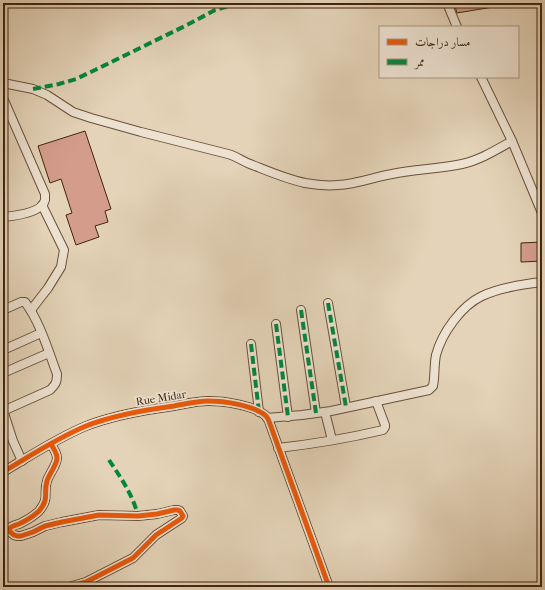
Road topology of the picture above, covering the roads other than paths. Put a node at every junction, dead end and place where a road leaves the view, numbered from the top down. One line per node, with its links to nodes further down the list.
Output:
1 (446, 3): 2 (street)
2 (457, 26)
3 (481, 78): 6 (street)
4 (3, 83): 6 (street)
5 (3, 98): 7 (street)
6 (512, 141): 8 (street)
7 (42, 205): 9 (street); 13 (street)
8 (542, 214)
9 (3, 217)
10 (542, 282): 21 (street)
11 (328, 302): 22 (street)
12 (3, 310): 13 (street)
13 (31, 310): 16 (street)
14 (301, 310): 26 (street)
15 (276, 324): 27 (street)
16 (41, 333): 18 (street); 19 (street)
17 (251, 344): 24 (street)
18 (3, 350)
19 (49, 353): 20 (street); 23 (street)
20 (3, 373)
21 (376, 401): 22 (street); 29 (street)
22 (346, 408): 25 (street)
23 (3, 411): 32 (street)
24 (259, 412): 28 (street, Rue Midar); 30 (street, Rue Midar)
25 (325, 412): 26 (street); 29 (street)
26 (316, 413): 27 (street)
27 (288, 417): 28 (street)
28 (267, 418): 31 (street)
29 (332, 440): 31 (street)
30 (50, 444): 32 (street, Rue Midar); 34 (street)
31 (278, 448): 35 (street)
32 (22, 461): 33 (street, Rue Midar)
33 (3, 472)
34 (69, 587)
35 (329, 587)

